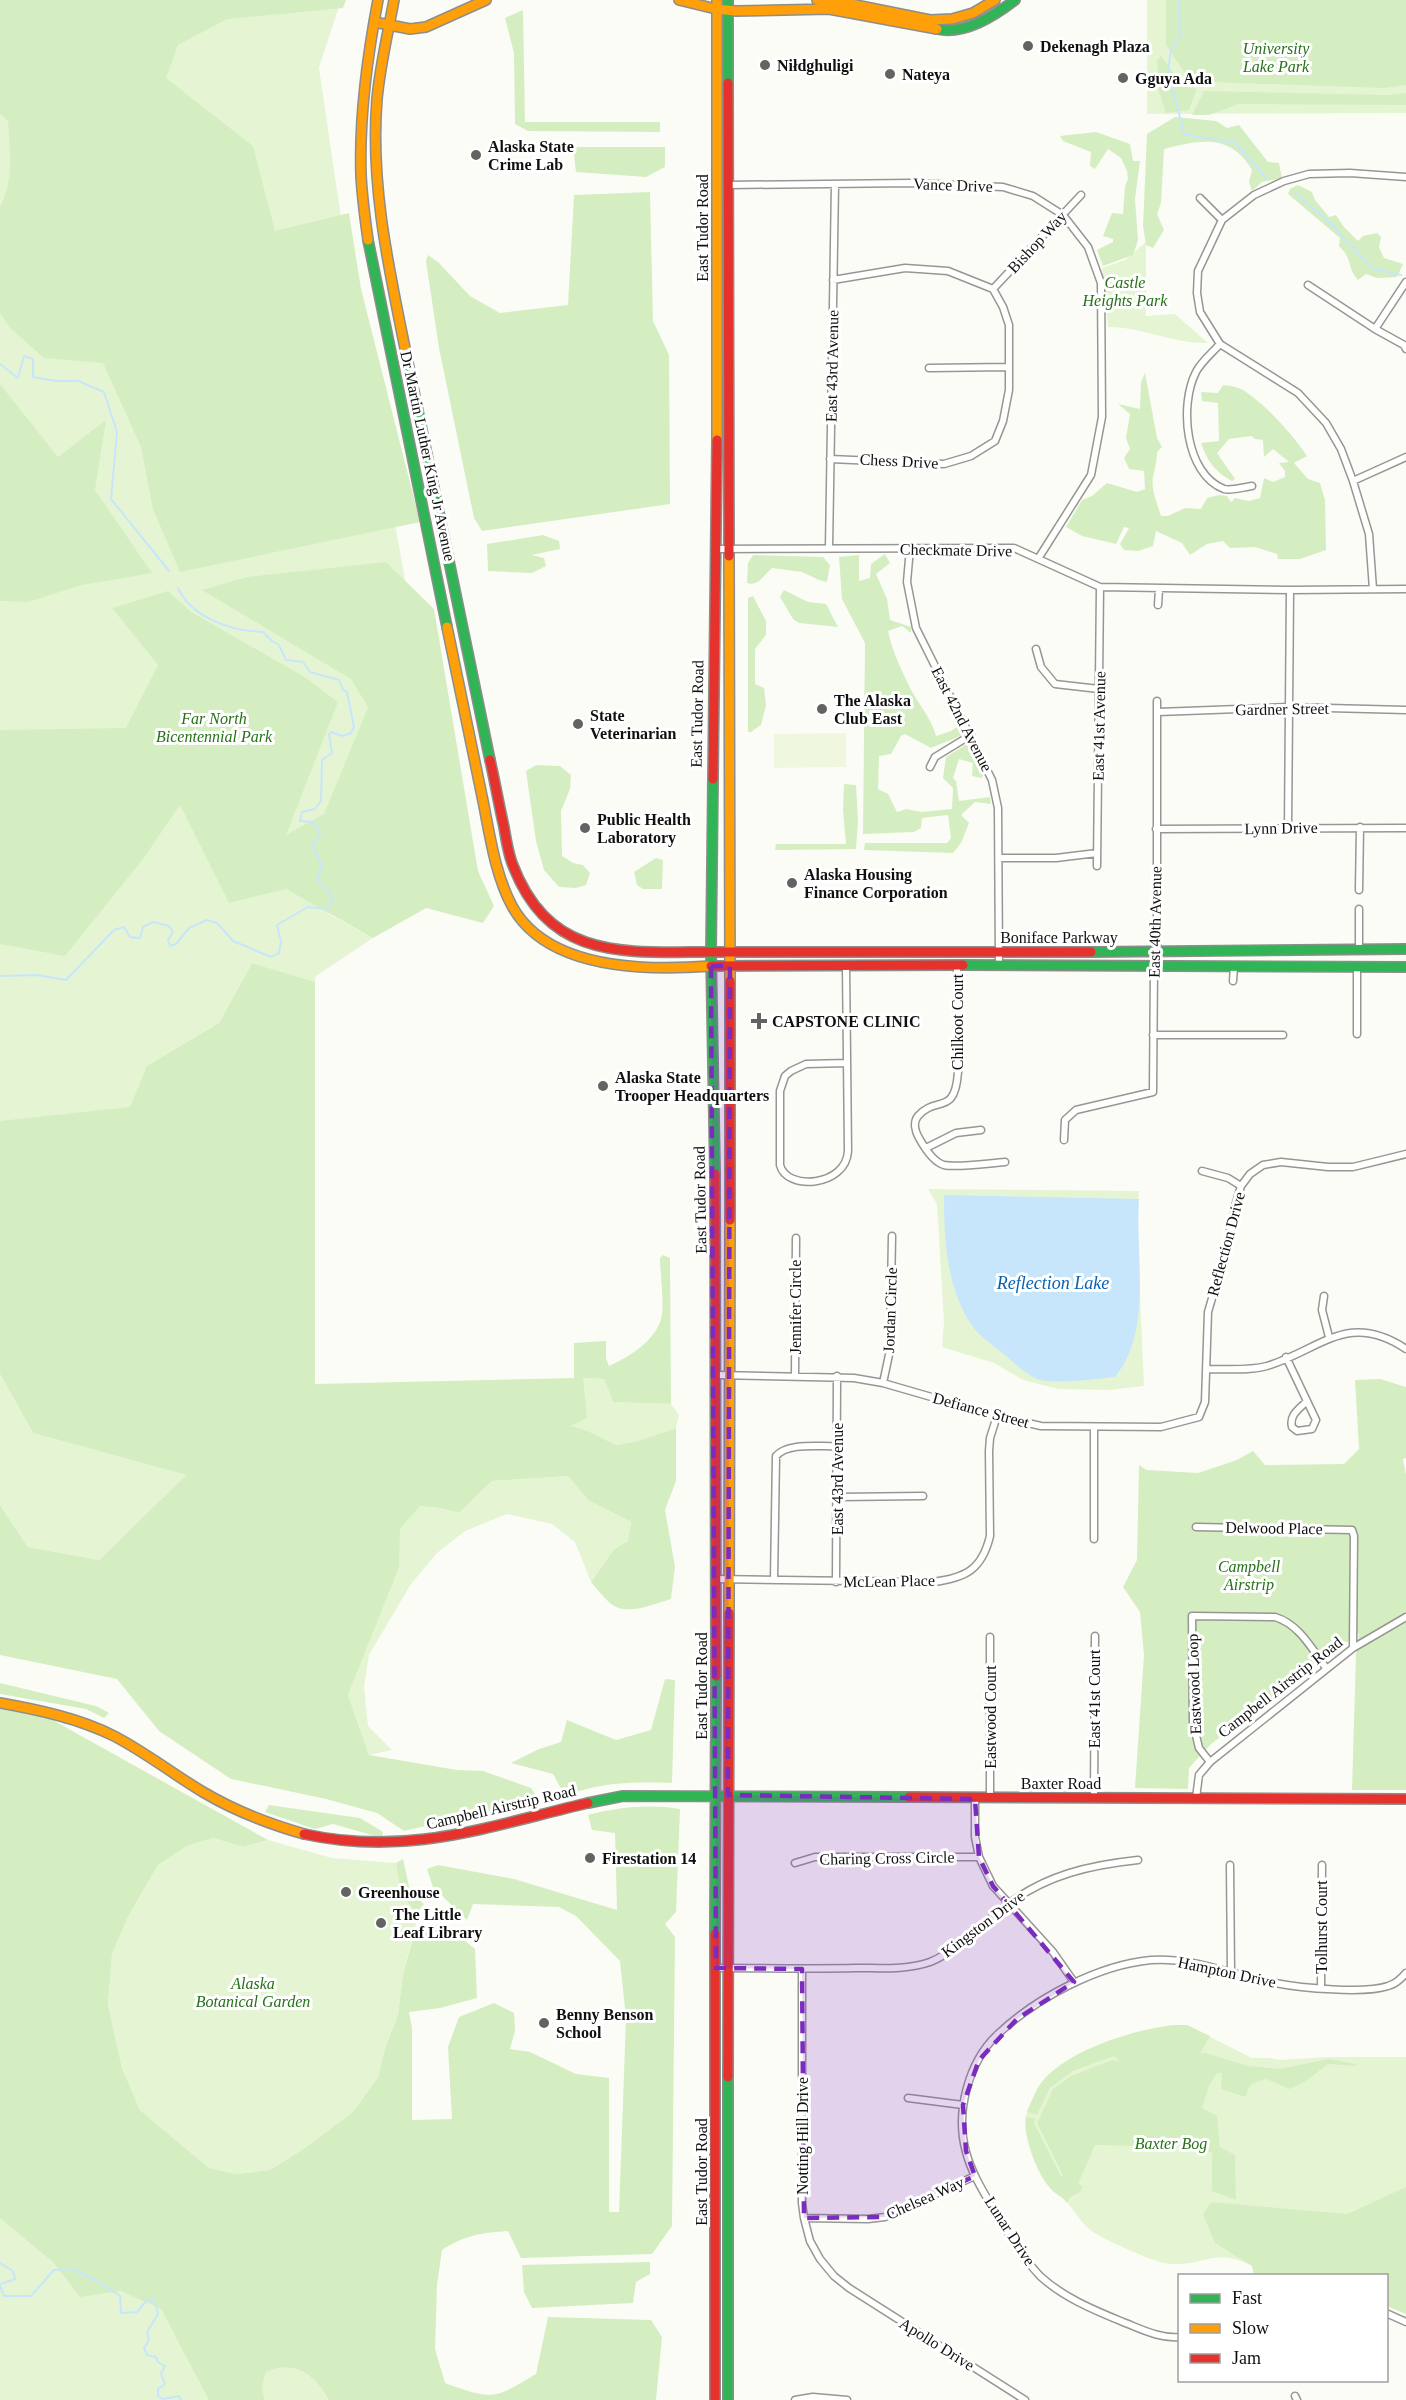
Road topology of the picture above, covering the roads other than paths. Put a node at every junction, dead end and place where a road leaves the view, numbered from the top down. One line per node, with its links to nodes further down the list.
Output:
1 (378, 0): 12 (main road, Dr Martin Luther King Jr Avenue)
2 (394, 0): 13 (main road, Dr Martin Luther King Jr Avenue)
3 (486, 0): 13 (main road)
4 (679, 0): 9 (main road)
5 (728, 0): 11 (main road, East Tudor Road)
6 (817, 0): 10 (main road)
7 (995, 0): 10 (main road)
8 (1015, 0): 10 (main road)
9 (716, 4): 11 (main road); 18 (main road, East Tudor Road)
10 (848, 5): 11 (main road)
11 (729, 10): 16 (main road, East Tudor Road)
12 (374, 22): 13 (main road); 14 (main road, Dr Martin Luther King Jr Avenue)
13 (389, 25): 19 (main road, Dr Martin Luther King Jr Avenue)
14 (361, 118): 19 (main road); 74 (main road, Dr Martin Luther King Jr Avenue)
15 (1406, 177): 23 (street)
16 (729, 184): 17 (street, Vance Drive); 18 (street, Vance Drive); 39 (main road, East Tudor Road)
17 (835, 184): 22 (street, Vance Drive); 24 (street, East 43rd Avenue)
18 (717, 185): 38 (main road, East Tudor Road)
19 (378, 189): 67 (main road, Dr Martin Luther King Jr Avenue)
20 (1081, 195): 22 (street, Bishop Way)
21 (1200, 198): 23 (street)
22 (1063, 215): 27 (street, Bishop Way); 41 (street, Vance Drive)
23 (1221, 220): 29 (street)
24 (833, 280): 27 (street); 34 (street, East 43rd Avenue)
25 (1406, 282): 28 (street)
26 (1308, 285): 28 (street)
27 (993, 289): 31 (street)
28 (1375, 329): 30 (street)
29 (1220, 344): 35 (street); 36 (street)
30 (1406, 349)
31 (1009, 367): 32 (street); 34 (street, Chess Drive)
32 (929, 368)
33 (1406, 457): 35 (street)
34 (830, 459): 40 (street, East 43rd Avenue)
35 (1353, 481): 44 (street)
36 (1252, 486)
37 (910, 548): 40 (street, Checkmate Drive); 41 (street, Checkmate Drive); 54 (street, East 42nd Avenue)
38 (715, 549): 39 (street, Checkmate Drive); 67 (main road, East Tudor Road)
39 (729, 549): 40 (street, Checkmate Drive); 69 (main road, East Tudor Road)
40 (829, 549)
41 (1038, 559): 42 (street, Checkmate Drive)
42 (1100, 587): 43 (street, Checkmate Drive); 49 (street, East 41st Avenue)
43 (1159, 589): 46 (street, Checkmate Drive); 47 (street)
44 (1373, 589): 45 (street, Checkmate Drive); 46 (street, Checkmate Drive)
45 (1406, 589)
46 (1290, 590): 51 (street)
47 (1158, 605)
48 (1036, 649): 49 (street)
49 (1100, 689): 60 (street, East 41st Avenue)
50 (1157, 701): 53 (street, East 40th Avenue)
51 (1289, 707): 52 (street, Gardner Street); 53 (street, Gardner Street); 59 (street)
52 (1406, 710)
53 (1158, 712): 58 (street, East 40th Avenue)
54 (971, 735): 55 (street); 61 (street, East 42nd Avenue)
55 (930, 767)
56 (1360, 827): 57 (street, Lynn Drive); 59 (street, Lynn Drive); 63 (street)
57 (1406, 828)
58 (1156, 829): 59 (street, Lynn Drive); 70 (street, East 40th Avenue)
59 (1288, 829)
60 (1097, 853): 61 (street); 62 (street, East 41st Avenue)
61 (999, 858): 68 (street, East 42nd Avenue)
62 (1097, 866)
63 (1359, 890)
64 (1359, 909): 65 (street)
65 (1359, 949): 66 (main road, Boniface Parkway); 70 (main road, Boniface Parkway)
66 (1406, 949)
67 (711, 951): 69 (main road, Boniface Parkway); 74 (main road, East Tudor Road)
68 (999, 951): 69 (main road, Boniface Parkway); 70 (main road, Boniface Parkway); 73 (street, East 42nd Avenue)
69 (729, 952): 75 (main road, East Tudor Road)
70 (1157, 952): 76 (street, East 40th Avenue)
71 (846, 965): 72 (main road, Boniface Parkway); 75 (main road, Boniface Parkway); 84 (street)
72 (957, 965): 73 (main road, Boniface Parkway); 87 (street, Chilkoot Court)
73 (999, 965): 76 (main road, Boniface Parkway)
74 (711, 966): 75 (main road, Boniface Parkway); 99 (main road, East Tudor Road)
75 (730, 966): 100 (main road, East Tudor Road)
76 (1154, 966): 77 (main road, Boniface Parkway); 82 (street, East 40th Avenue)
77 (1234, 966): 78 (main road, Boniface Parkway); 80 (street)
78 (1357, 967): 79 (main road, Boniface Parkway); 81 (street)
79 (1406, 967)
80 (1233, 981)
81 (1357, 1034)
82 (1153, 1035): 83 (street); 86 (street, East 40th Avenue)
83 (1283, 1035)
84 (847, 1064): 84 (street)
85 (981, 1130): 87 (street)
86 (1064, 1140)
87 (926, 1148): 89 (street)
88 (1406, 1154): 91 (street, Reflection Drive)
89 (1005, 1162)
90 (1202, 1171): 91 (street)
91 (1241, 1186): 98 (street, Reflection Drive)
92 (892, 1236): 103 (street, Jordan Circle)
93 (796, 1238): 101 (street, Jennifer Circle)
94 (1324, 1296): 95 (street)
95 (1329, 1337): 96 (street); 97 (street)
96 (1406, 1349)
97 (1286, 1357): 98 (street); 104 (street)
98 (1207, 1369): 106 (street, Defiance Street)
99 (716, 1375): 100 (street, Defiance Street); 112 (main road, East Tudor Road)
100 (728, 1375): 101 (street, Defiance Street); 113 (main road, East Tudor Road)
101 (795, 1375): 102 (street, Defiance Street)
102 (837, 1376): 103 (street, Defiance Street); 107 (street, East 43rd Avenue)
103 (883, 1383): 105 (street, Defiance Street)
104 (1307, 1401): 104 (street)
105 (997, 1416): 106 (street, Defiance Street); 115 (street, McLean Place)
106 (1095, 1428): 111 (street)
107 (837, 1446): 109 (street, East 43rd Avenue); 114 (street)
108 (924, 1496): 109 (street)
109 (838, 1497): 115 (street, East 43rd Avenue)
110 (1196, 1527): 119 (street, Delwood Place)
111 (1094, 1539)
112 (716, 1579): 113 (street, McLean Place); 123 (main road, East Tudor Road)
113 (728, 1579): 114 (street, McLean Place); 124 (main road, East Tudor Road)
114 (774, 1580): 115 (street, McLean Place)
115 (836, 1581)
116 (1406, 1617): 119 (street, Campbell Airstrip Road)
117 (1095, 1636): 126 (street, East 41st Court)
118 (990, 1637): 125 (street, Eastwood Court)
119 (1353, 1648): 120 (street, Campbell Airstrip Road)
120 (1326, 1668): 122 (street, Campbell Airstrip Road); 122 (street, Eastwood Loop)
121 (0, 1703): 123 (main road, Campbell Airstrip Road)
122 (1210, 1762): 127 (street, Campbell Airstrip Road)
123 (716, 1795): 124 (main road, Baxter Road); 136 (main road, East Tudor Road)
124 (728, 1795): 128 (main road, Baxter Road); 137 (main road, East Tudor Road)
125 (990, 1798): 126 (main road, Baxter Road); 128 (main road, Baxter Road)
126 (1094, 1798): 127 (main road, Baxter Road)
127 (1196, 1798): 129 (main road, Baxter Road)
128 (975, 1799): 130 (street)
129 (1406, 1799)
130 (979, 1857): 132 (street, Charing Cross Circle); 135 (street)
131 (1138, 1860): 135 (street, Kingston Drive)
132 (795, 1863)
133 (1230, 1865): 139 (street)
134 (1322, 1865): 142 (street, Tolhurst Court)
135 (1008, 1904): 138 (street, Kingston Drive); 141 (street)
136 (716, 1968): 137 (street, Kingston Drive); 151 (main road, East Tudor Road)
137 (728, 1968): 138 (street, Kingston Drive); 152 (main road, East Tudor Road)
138 (802, 1969): 146 (street, Notting Hill Drive)
139 (1231, 1973): 141 (street, Hampton Drive); 142 (street, Hampton Drive)
140 (1406, 1973): 142 (street, Hampton Drive)
141 (1074, 1982): 144 (street, Hampton Drive)
142 (1321, 1988)
143 (908, 2098): 144 (street)
144 (963, 2105): 145 (street, Lunar Drive)
145 (975, 2176): 146 (street, Chelsea Way); 150 (street, Lunar Drive)
146 (804, 2218): 147 (street, Notting Hill Drive)
147 (849, 2288): 155 (street, Apollo Drive)
148 (1388, 2314): 149 (street)
149 (1406, 2322)
150 (1178, 2337)
151 (716, 2400)
152 (728, 2400)
153 (795, 2400): 154 (street)
154 (848, 2400)
155 (1025, 2400)

